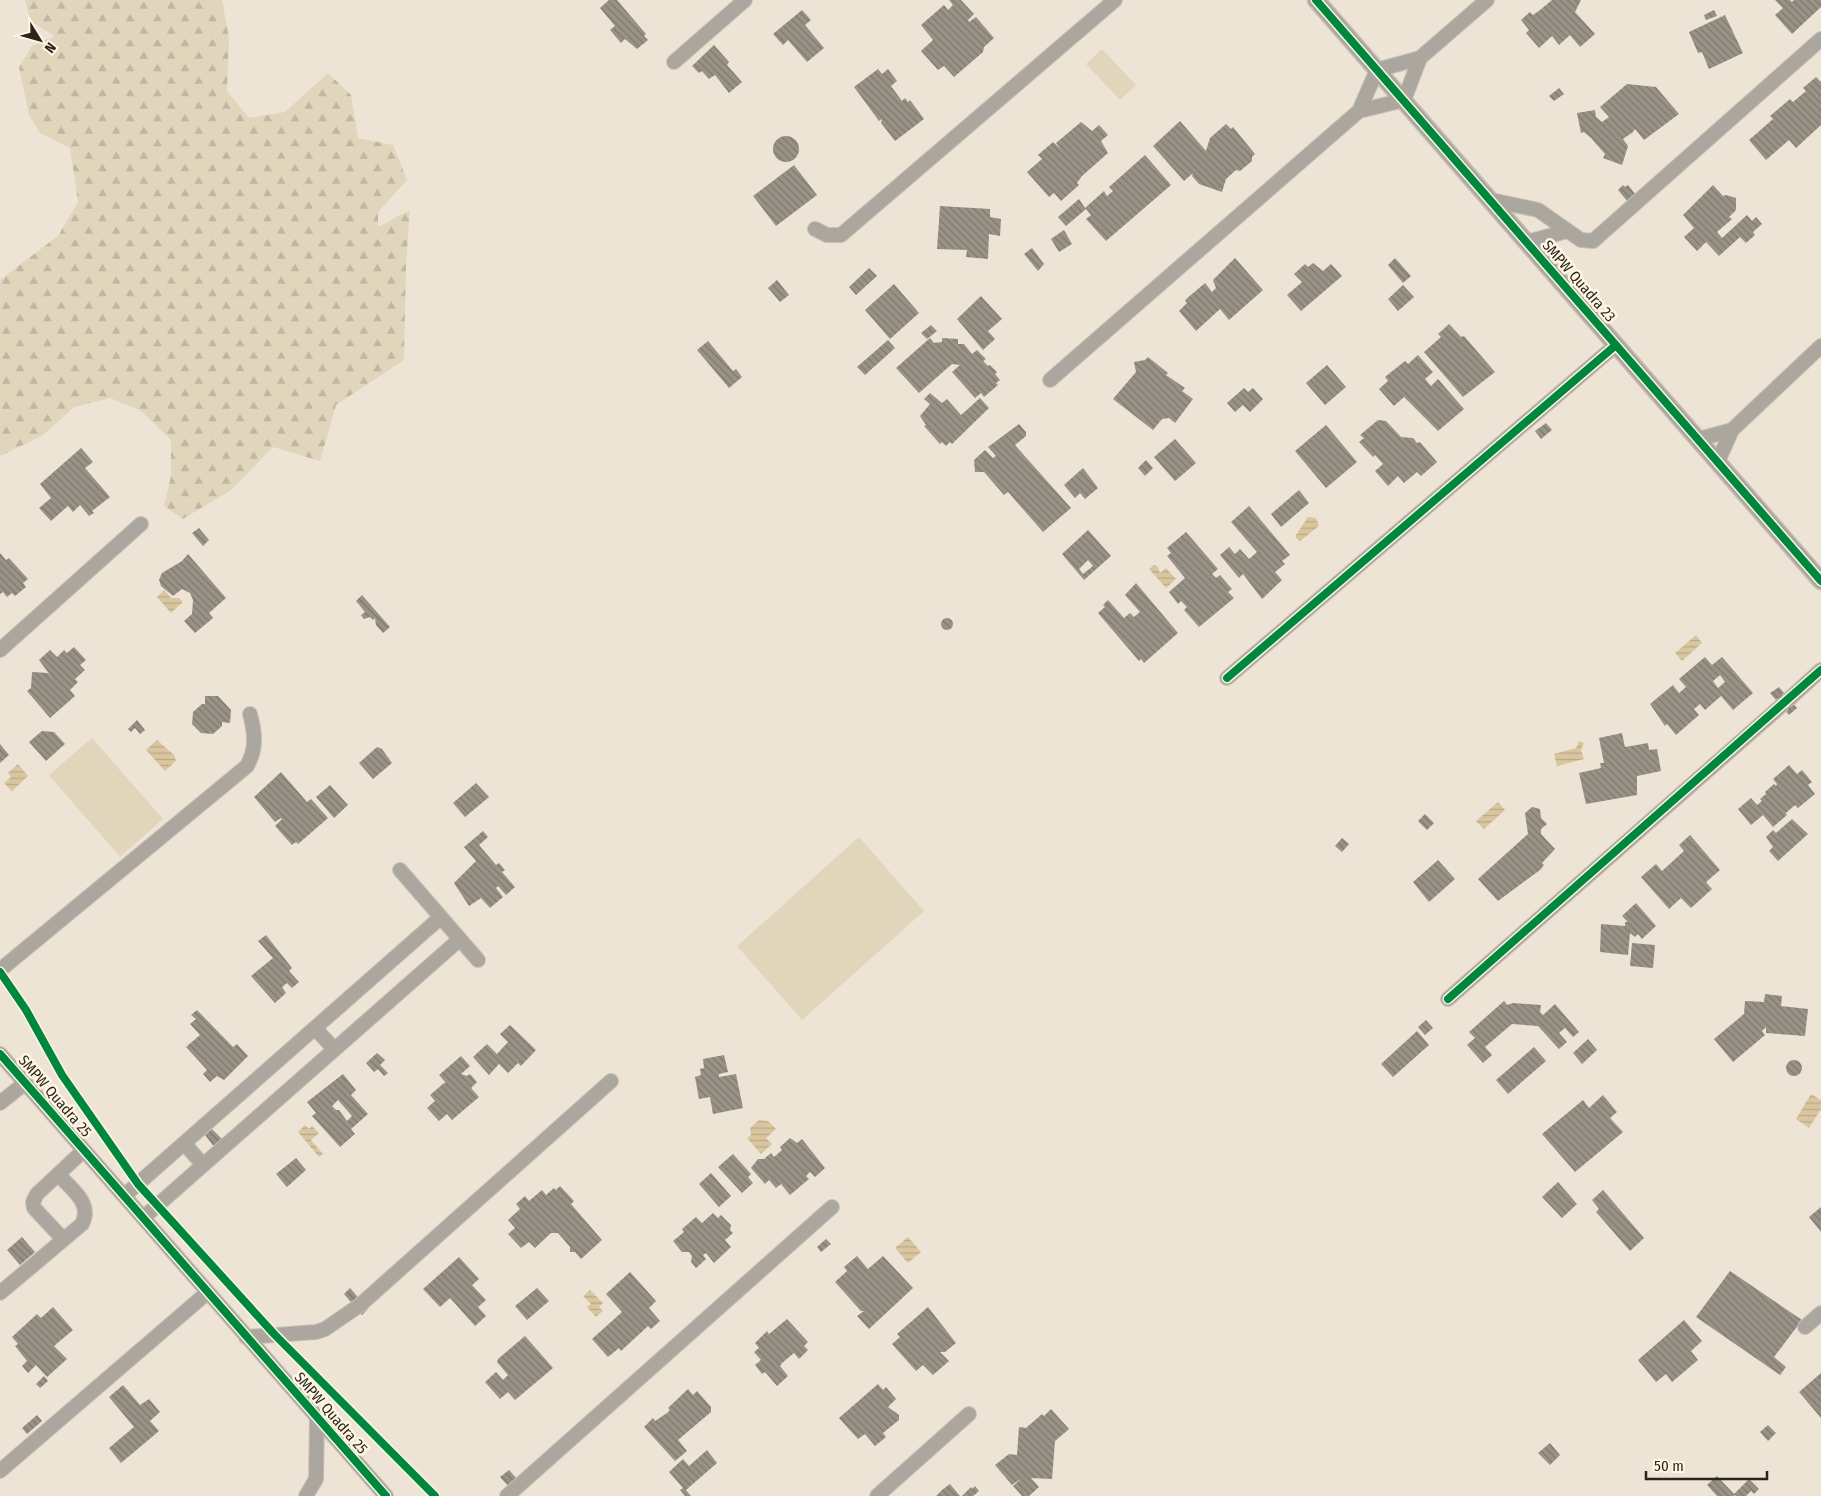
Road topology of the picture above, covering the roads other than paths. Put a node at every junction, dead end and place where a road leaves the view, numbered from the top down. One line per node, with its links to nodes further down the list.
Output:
1 (745, 0): 7 (street)
2 (1115, 0): 12 (street)
3 (1316, 0): 8 (street, SMPW Quadra 23)
4 (1487, 0): 6 (street)
5 (1821, 39): 13 (street)
6 (1420, 58): 8 (street); 9 (street)
7 (674, 62)
8 (1377, 70): 9 (street, SMPW Quadra 23); 10 (street)
9 (1404, 100): 10 (street); 11 (street, SMPW Quadra 23)
10 (1358, 111): 17 (street)
11 (1491, 200): 13 (street); 14 (street, SMPW Quadra 23)
12 (815, 229)
13 (1567, 231): 14 (street)
14 (1527, 242): 15 (street, SMPW Quadra 23)
15 (1616, 345): 19 (street, SMPW Quadra 23); 25 (street)
16 (1821, 346): 18 (street)
17 (1050, 380)
18 (1732, 430): 19 (street); 20 (street)
19 (1699, 439): 20 (street, SMPW Quadra 23)
20 (1718, 461): 22 (street, SMPW Quadra 23)
21 (141, 524): 23 (street)
22 (1821, 580)
23 (0, 650)
24 (1821, 670): 32 (street)
25 (1227, 678)
26 (250, 714): 31 (street)
27 (400, 870): 28 (street)
28 (441, 917): 29 (street); 33 (street)
29 (460, 939): 30 (street); 34 (street)
30 (478, 960)
31 (0, 970)
32 (1448, 999)
33 (315, 1028): 34 (street); 39 (street)
34 (334, 1050): 41 (street)
35 (0, 1054): 37 (street, SMPW Quadra 25)
36 (611, 1082): 51 (street)
37 (25, 1083): 38 (street); 40 (street, SMPW Quadra 25)
38 (0, 1104)
39 (184, 1143): 41 (street); 43 (street)
40 (84, 1150): 42 (street); 43 (street, SMPW Quadra 25)
41 (203, 1165): 45 (street)
42 (58, 1174): 46 (street); 46 (street)
43 (124, 1196): 45 (street, SMPW Quadra 25)
44 (832, 1207): 57 (street)
45 (143, 1218): 47 (street, SMPW Quadra 25)
46 (62, 1239): 48 (street)
47 (208, 1292): 51 (street, SMPW Quadra 25); 54 (street)
48 (0, 1293)
49 (1821, 1313): 50 (street)
50 (1804, 1327)
51 (246, 1337): 53 (street, SMPW Quadra 25)
52 (970, 1414): 58 (street)
53 (317, 1417): 55 (street); 56 (street, SMPW Quadra 25)
54 (0, 1471)
55 (306, 1496)
56 (386, 1496)
57 (507, 1496)
58 (877, 1496)

